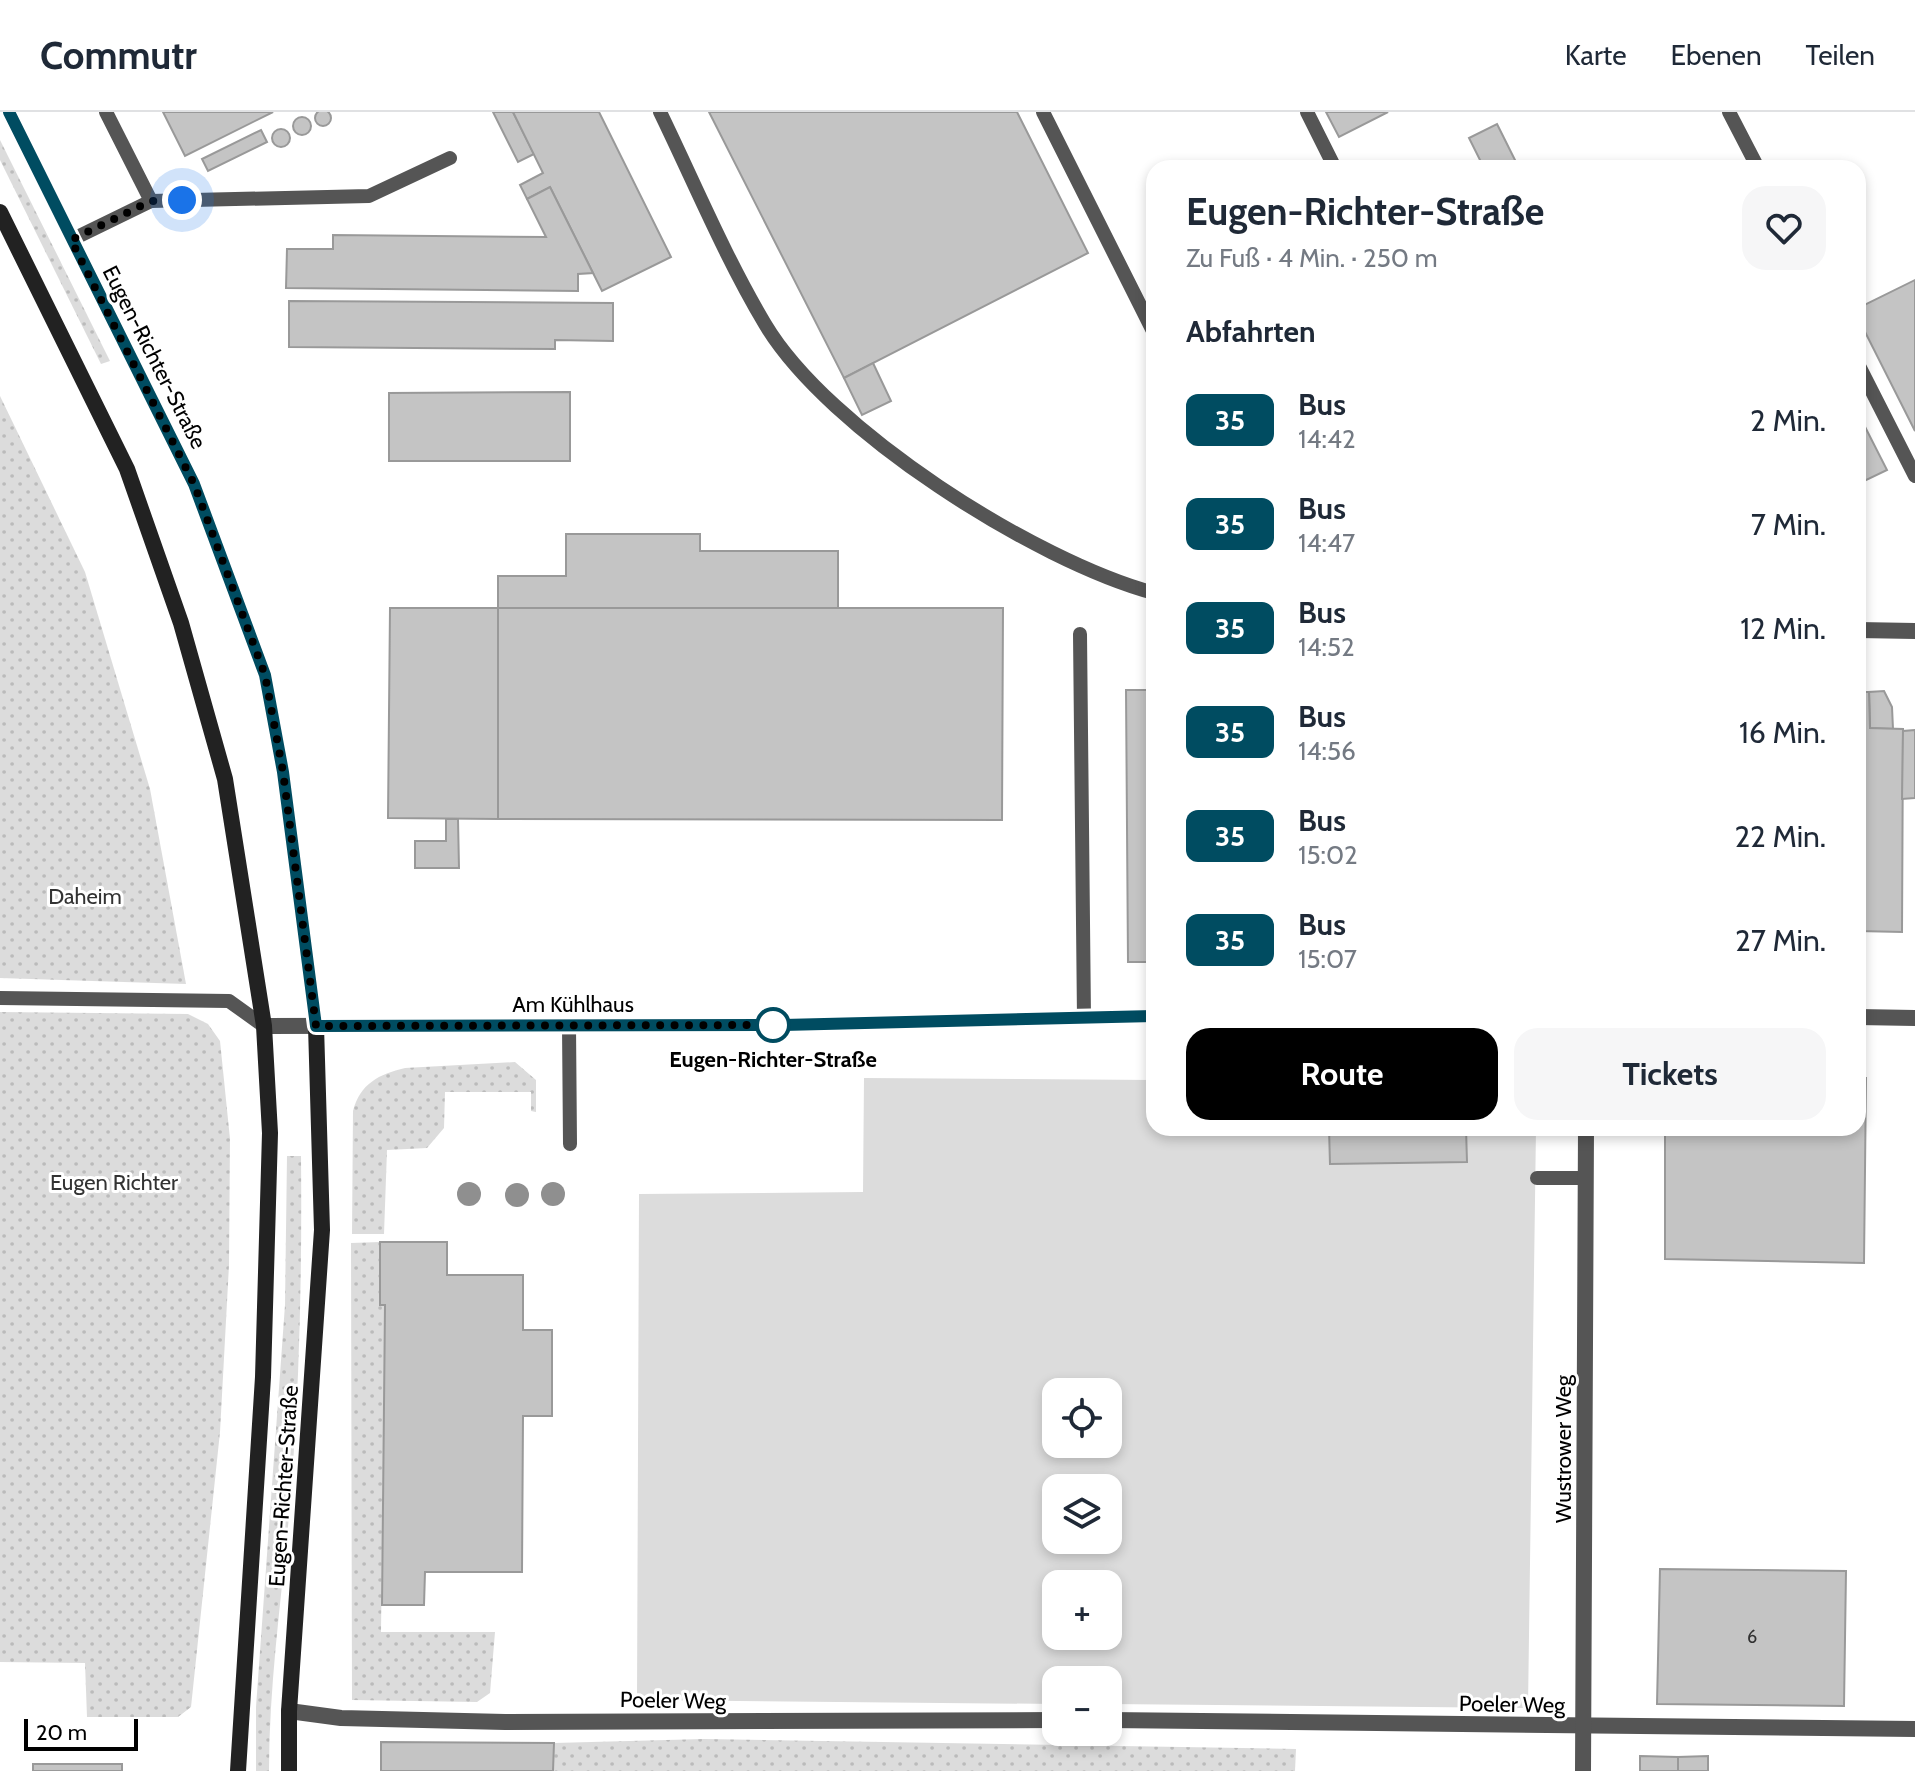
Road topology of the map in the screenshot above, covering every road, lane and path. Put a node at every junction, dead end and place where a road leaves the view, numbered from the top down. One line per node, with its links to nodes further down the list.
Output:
1 (9, 112): 12 (main road, Eugen-Richter-Straße)
2 (106, 112): 10 (lane)
3 (660, 112): 16 (lane)
4 (1043, 112): 13 (lane)
5 (1307, 112): 8 (lane)
6 (1729, 112): 9 (lane)
7 (450, 158): 10 (lane)
8 (1331, 160)
9 (1754, 160)
10 (151, 201): 12 (lane)
11 (0, 212): 25 (main road, Eugen-Richter-Straße)
12 (71, 240): 26 (main road, Eugen-Richter-Straße)
13 (1146, 317)
14 (1866, 380): 15 (lane)
15 (1915, 476)
16 (1146, 590)
17 (1866, 630): 18 (street)
18 (1915, 631)
19 (1080, 634): 23 (lane)
20 (0, 998): 25 (lane)
21 (1146, 1016): 23 (street, Am Kühlhaus)
22 (1866, 1017): 24 (street)
23 (1084, 1018): 27 (street, Am Kühlhaus)
24 (1915, 1018)
25 (264, 1026): 26 (street, Am Kühlhaus); 37 (main road, Eugen-Richter-Straße)
26 (316, 1026): 27 (street, Am Kühlhaus); 32 (main road, Eugen-Richter-Straße)
27 (569, 1026): 29 (lane)
28 (1586, 1136): 31 (street, Wustrower Weg)
29 (570, 1144)
30 (1537, 1178): 31 (lane)
31 (1585, 1178): 35 (street, Wustrower Weg)
32 (289, 1711): 33 (street, Poeler Weg); 38 (main road, Eugen-Richter-Straße)
33 (1042, 1720)
34 (1122, 1720): 35 (street, Poeler Weg)
35 (1584, 1727): 36 (street, Poeler Weg); 39 (street, Wustrower Weg)
36 (1915, 1729)
37 (238, 1771)
38 (289, 1771)
39 (1583, 1771)

